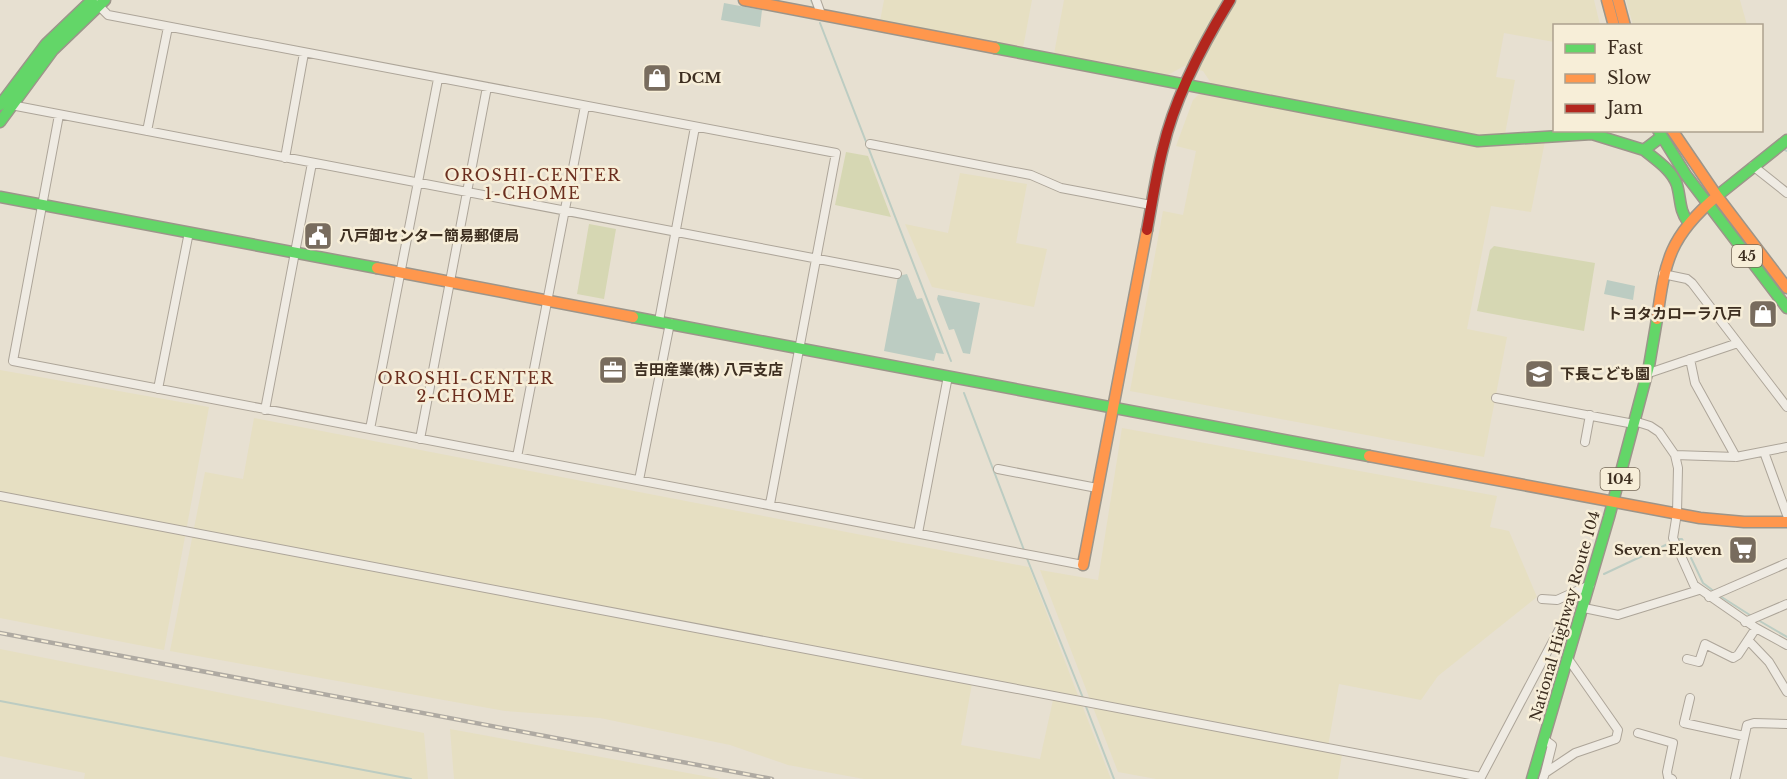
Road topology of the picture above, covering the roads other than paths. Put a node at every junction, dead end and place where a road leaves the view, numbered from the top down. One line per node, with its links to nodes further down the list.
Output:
1 (744, 0): 7 (main road)
2 (816, 0): 7 (street)
3 (1230, 0): 13 (main road)
4 (1607, 0): 8 (main road)
5 (1618, 0): 9 (main road)
6 (97, 1): 10 (street); 15 (main road)
7 (821, 14): 13 (main road)
8 (1613, 24)
9 (1624, 24)
10 (168, 27): 11 (street); 20 (street)
11 (304, 53): 12 (street); 26 (street)
12 (438, 78): 14 (street); 29 (street)
13 (1185, 84): 25 (main road); 36 (main road)
14 (487, 87): 16 (street); 30 (street)
15 (6, 105): 17 (street); 18 (main road)
16 (585, 106): 19 (street); 37 (street)
17 (59, 115): 20 (street); 34 (street)
18 (0, 122)
19 (695, 127): 40 (street); 42 (street)
20 (147, 131): 26 (street)
21 (1673, 132): 33 (main road, 45)
22 (1659, 134): 25 (main road); 35 (main road, 45)
23 (1787, 140): 28 (main road, National Highway Route 104)
24 (870, 144): 36 (street)
25 (1644, 150): 38 (main road)
26 (285, 158): 27 (street)
27 (312, 163): 29 (street); 41 (street)
28 (1753, 166): 31 (street); 33 (main road, National Highway Route 104)
29 (417, 183): 30 (street); 43 (street)
30 (468, 192): 37 (street); 46 (street)
31 (1787, 193)
32 (0, 196): 34 (main road)
33 (1717, 196): 35 (main road, National Highway Route 104 / 104); 47 (main road, 45)
34 (43, 204): 39 (main road); 57 (street)
35 (1707, 204): 38 (main road, National Highway Route 104 / 104); 49 (main road, 45)
36 (1151, 205): 59 (main road)
37 (565, 210): 40 (street); 48 (street)
38 (1688, 222): 45 (main road, National Highway Route 104 / 104)
39 (189, 232): 41 (main road); 57 (street)
40 (676, 232): 42 (street); 50 (street)
41 (296, 252): 43 (main road); 61 (street)
42 (817, 258): 44 (street); 53 (street)
43 (400, 273): 46 (main road); 64 (street)
44 (897, 274)
45 (1663, 274): 52 (street); 55 (main road, National Highway Route 104 / 104)
46 (452, 282): 48 (main road); 65 (street)
47 (1787, 288)
48 (548, 300): 50 (main road); 70 (street)
49 (1787, 308)
50 (658, 321): 51 (main road)
51 (670, 323): 53 (main road); 73 (street)
52 (1738, 343): 54 (street); 60 (street)
53 (800, 347): 56 (main road); 77 (street)
54 (1690, 359): 55 (street); 71 (street)
55 (1646, 374): 63 (main road, National Highway Route 104 / 104)
56 (948, 376): 59 (main road); 81 (street)
57 (158, 390): 61 (street)
58 (1496, 398): 62 (street)
59 (1112, 407): 74 (main road); 76 (main road)
60 (1787, 407)
61 (265, 410): 64 (street)
62 (1590, 415): 63 (street); 66 (street)
63 (1634, 422): 69 (street); 76 (main road, National Highway Route 104 / 104)
64 (370, 429): 65 (street)
65 (420, 439): 70 (street)
66 (1585, 442)
67 (1787, 447): 68 (street)
68 (1764, 452): 71 (street); 79 (street)
69 (1675, 455): 71 (street); 78 (street)
70 (517, 457): 73 (street)
71 (1736, 457)
72 (998, 469): 74 (street)
73 (639, 480): 77 (street)
74 (1097, 488): 83 (main road)
75 (0, 496): 106 (street)
76 (1614, 502): 78 (main road); 84 (main road, National Highway Route 104 / 104)
77 (770, 504): 81 (street)
78 (1677, 513): 80 (main road); 85 (street)
79 (1787, 515)
80 (1787, 522)
81 (918, 533): 83 (street)
82 (1787, 563): 87 (street)
83 (1083, 565)
84 (1592, 584): 86 (street); 90 (main road, National Highway Route 104 / 104)
85 (1699, 590): 87 (street); 90 (street)
86 (1573, 594): 88 (street); 92 (street)
87 (1709, 597): 91 (street)
88 (1542, 599)
89 (1787, 604): 91 (street)
90 (1584, 608): 94 (main road, National Highway Route 104 / 104)
91 (1745, 622): 93 (street)
92 (1562, 624): 94 (street); 106 (street)
93 (1756, 628): 95 (street); 96 (street)
94 (1578, 629): 98 (main road, National Highway Route 104 / 104)
95 (1748, 639): 97 (street); 99 (street)
96 (1787, 645)
97 (1687, 659)
98 (1569, 660): 104 (main road, National Highway Route 104 / 104); 105 (street)
99 (1787, 692)
100 (1690, 698): 103 (street)
101 (1787, 724): 103 (street)
102 (1638, 733): 108 (street)
103 (1744, 736): 109 (street)
104 (1545, 740): 105 (street); 107 (main road, National Highway Route 104 / 104)
105 (1544, 776)
106 (1480, 778)
107 (1532, 779)
108 (1672, 779)
109 (1736, 779)

